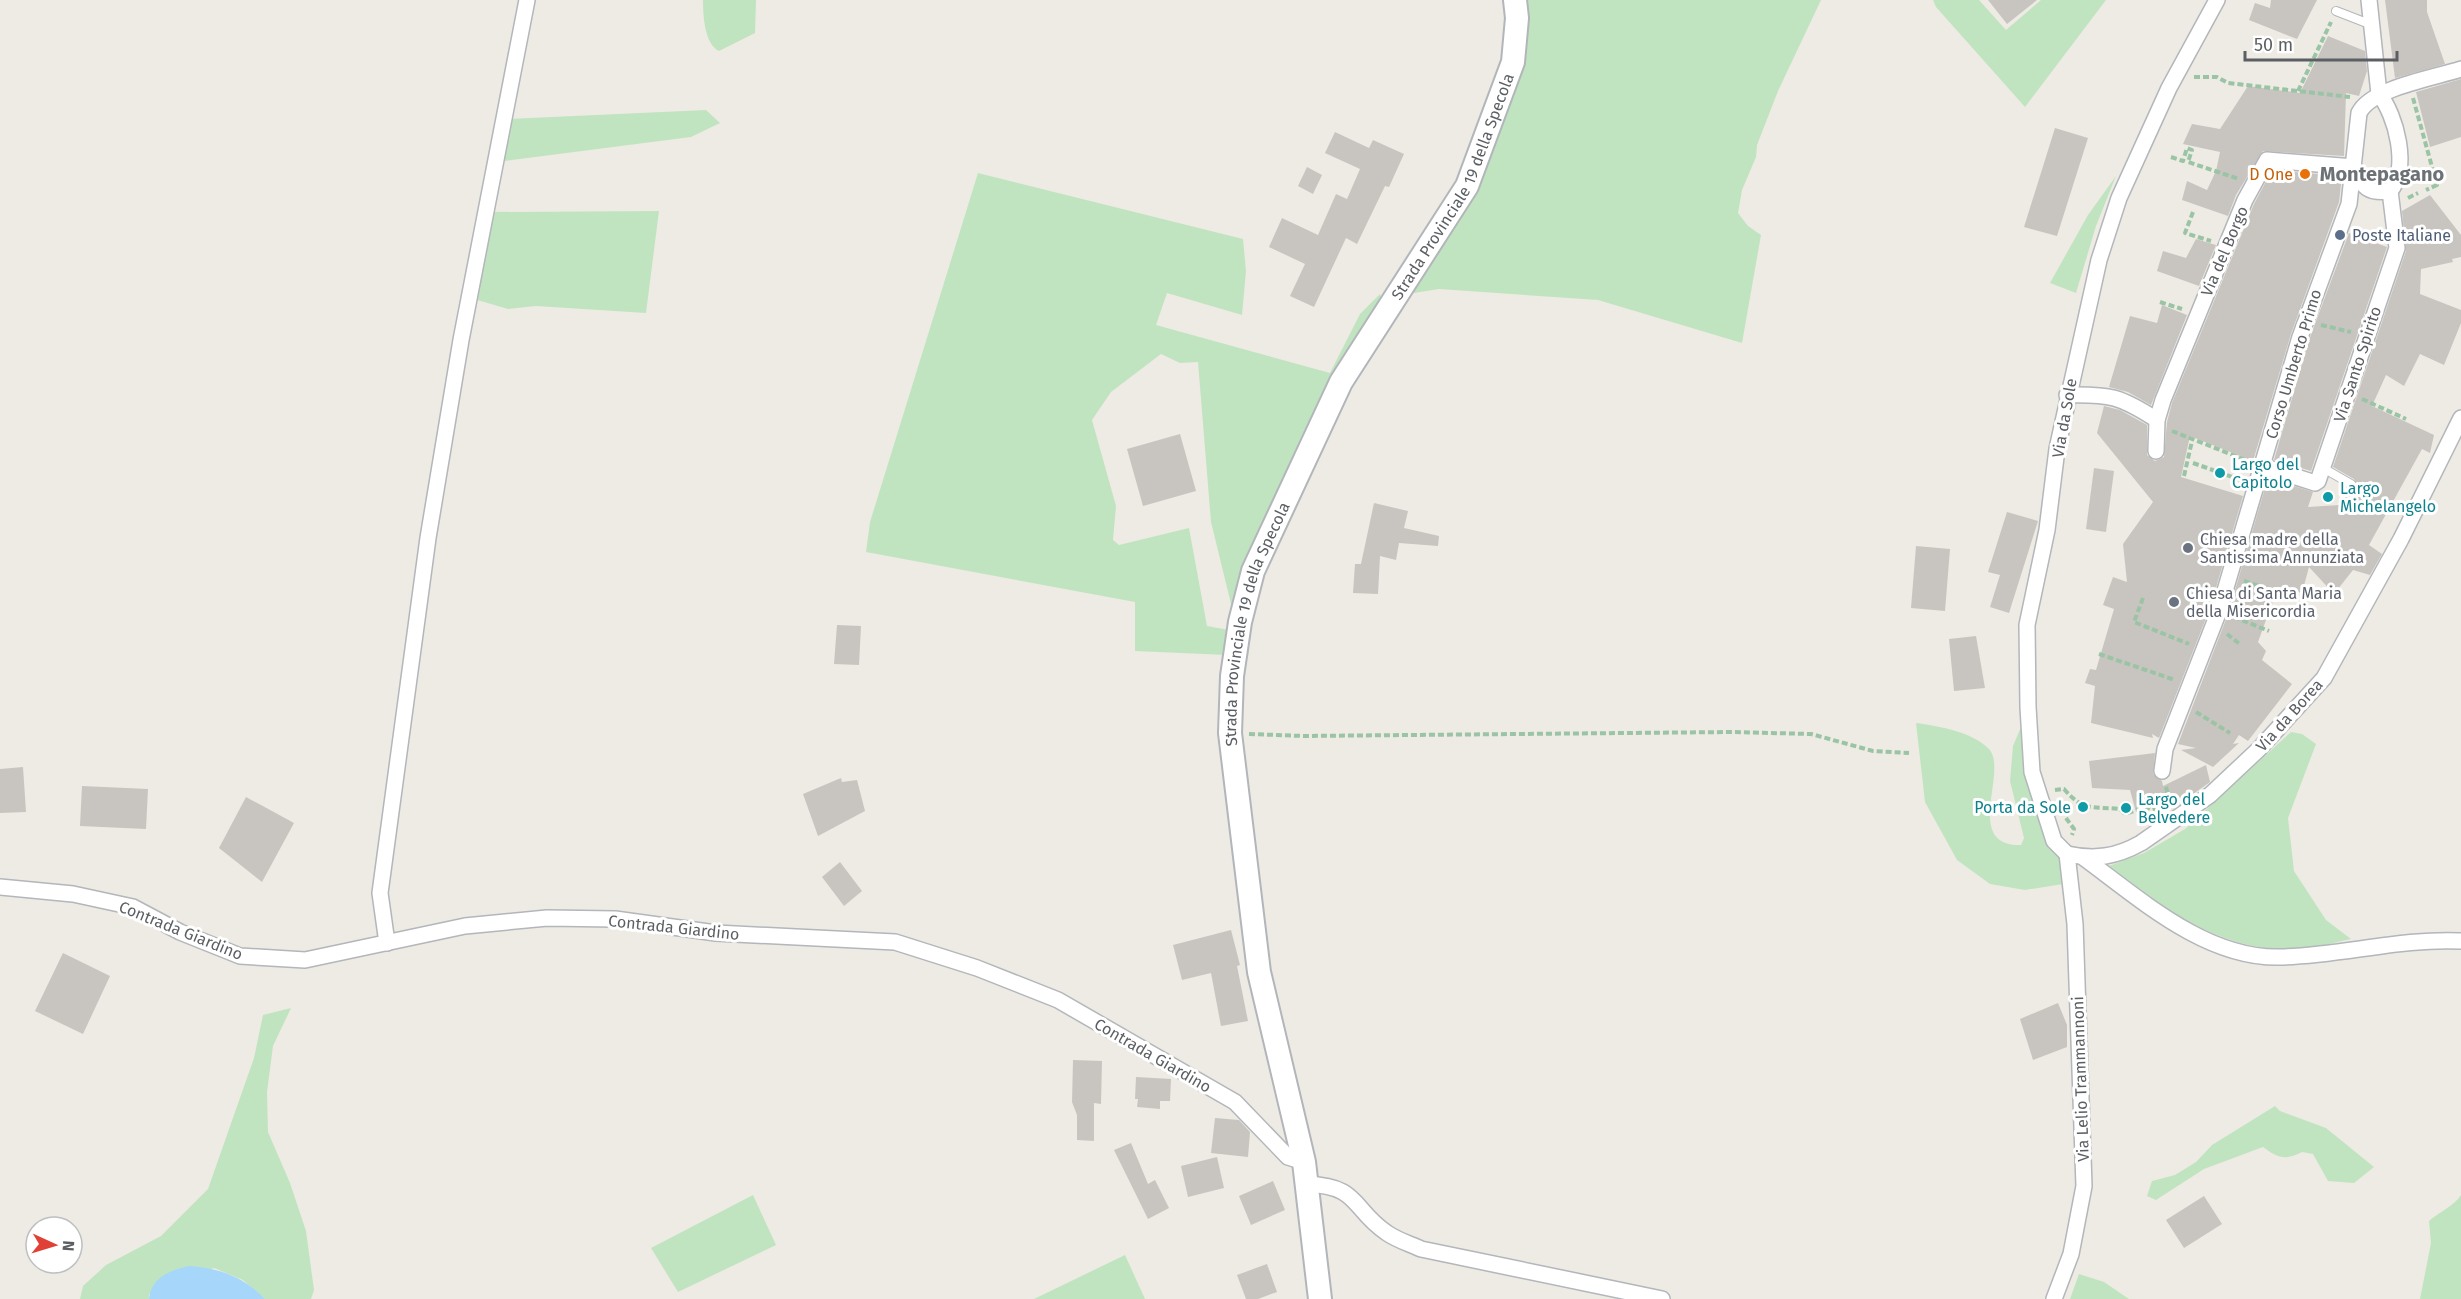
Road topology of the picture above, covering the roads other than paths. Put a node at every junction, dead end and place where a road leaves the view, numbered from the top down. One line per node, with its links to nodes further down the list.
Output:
1 (527, 0): 23 (street)
2 (1515, 0): 24 (main road, Strada Provinciale 19 della Specola)
3 (2217, 0): 11 (street, Via da Sole)
4 (2369, 0): 6 (street)
5 (2336, 10): 6 (lane)
6 (2372, 26): 8 (street)
7 (2461, 69): 8 (street)
8 (2381, 94): 9 (street, Corso Umberto Primo); 10 (street)
9 (2351, 167): 10 (street); 13 (street, Via del Borgo); 15 (street, Corso Umberto Primo)
10 (2390, 190): 16 (street, Via Santo Spirito)
11 (2067, 395): 13 (street); 19 (street, Via da Sole)
12 (2461, 418): 20 (street, Via da Borea)
13 (2157, 420): 14 (street, Via del Borgo)
14 (2156, 451)
15 (2262, 466): 16 (street); 18 (street, Corso Umberto Primo)
16 (2320, 474): 17 (lane)
17 (2351, 484)
18 (2162, 771)
19 (2067, 854): 20 (street, Via da Borea); 27 (street, Via Lelio Trammannoni)
20 (2084, 858): 22 (street)
21 (0, 887): 23 (street, Contrada Giardino)
22 (2461, 941)
23 (387, 943): 24 (street, Contrada Giardino)
24 (1305, 1173): 25 (main road, Strada Provinciale 19 della Specola); 26 (street)
25 (1320, 1299)
26 (1662, 1299)
27 (2054, 1299)

